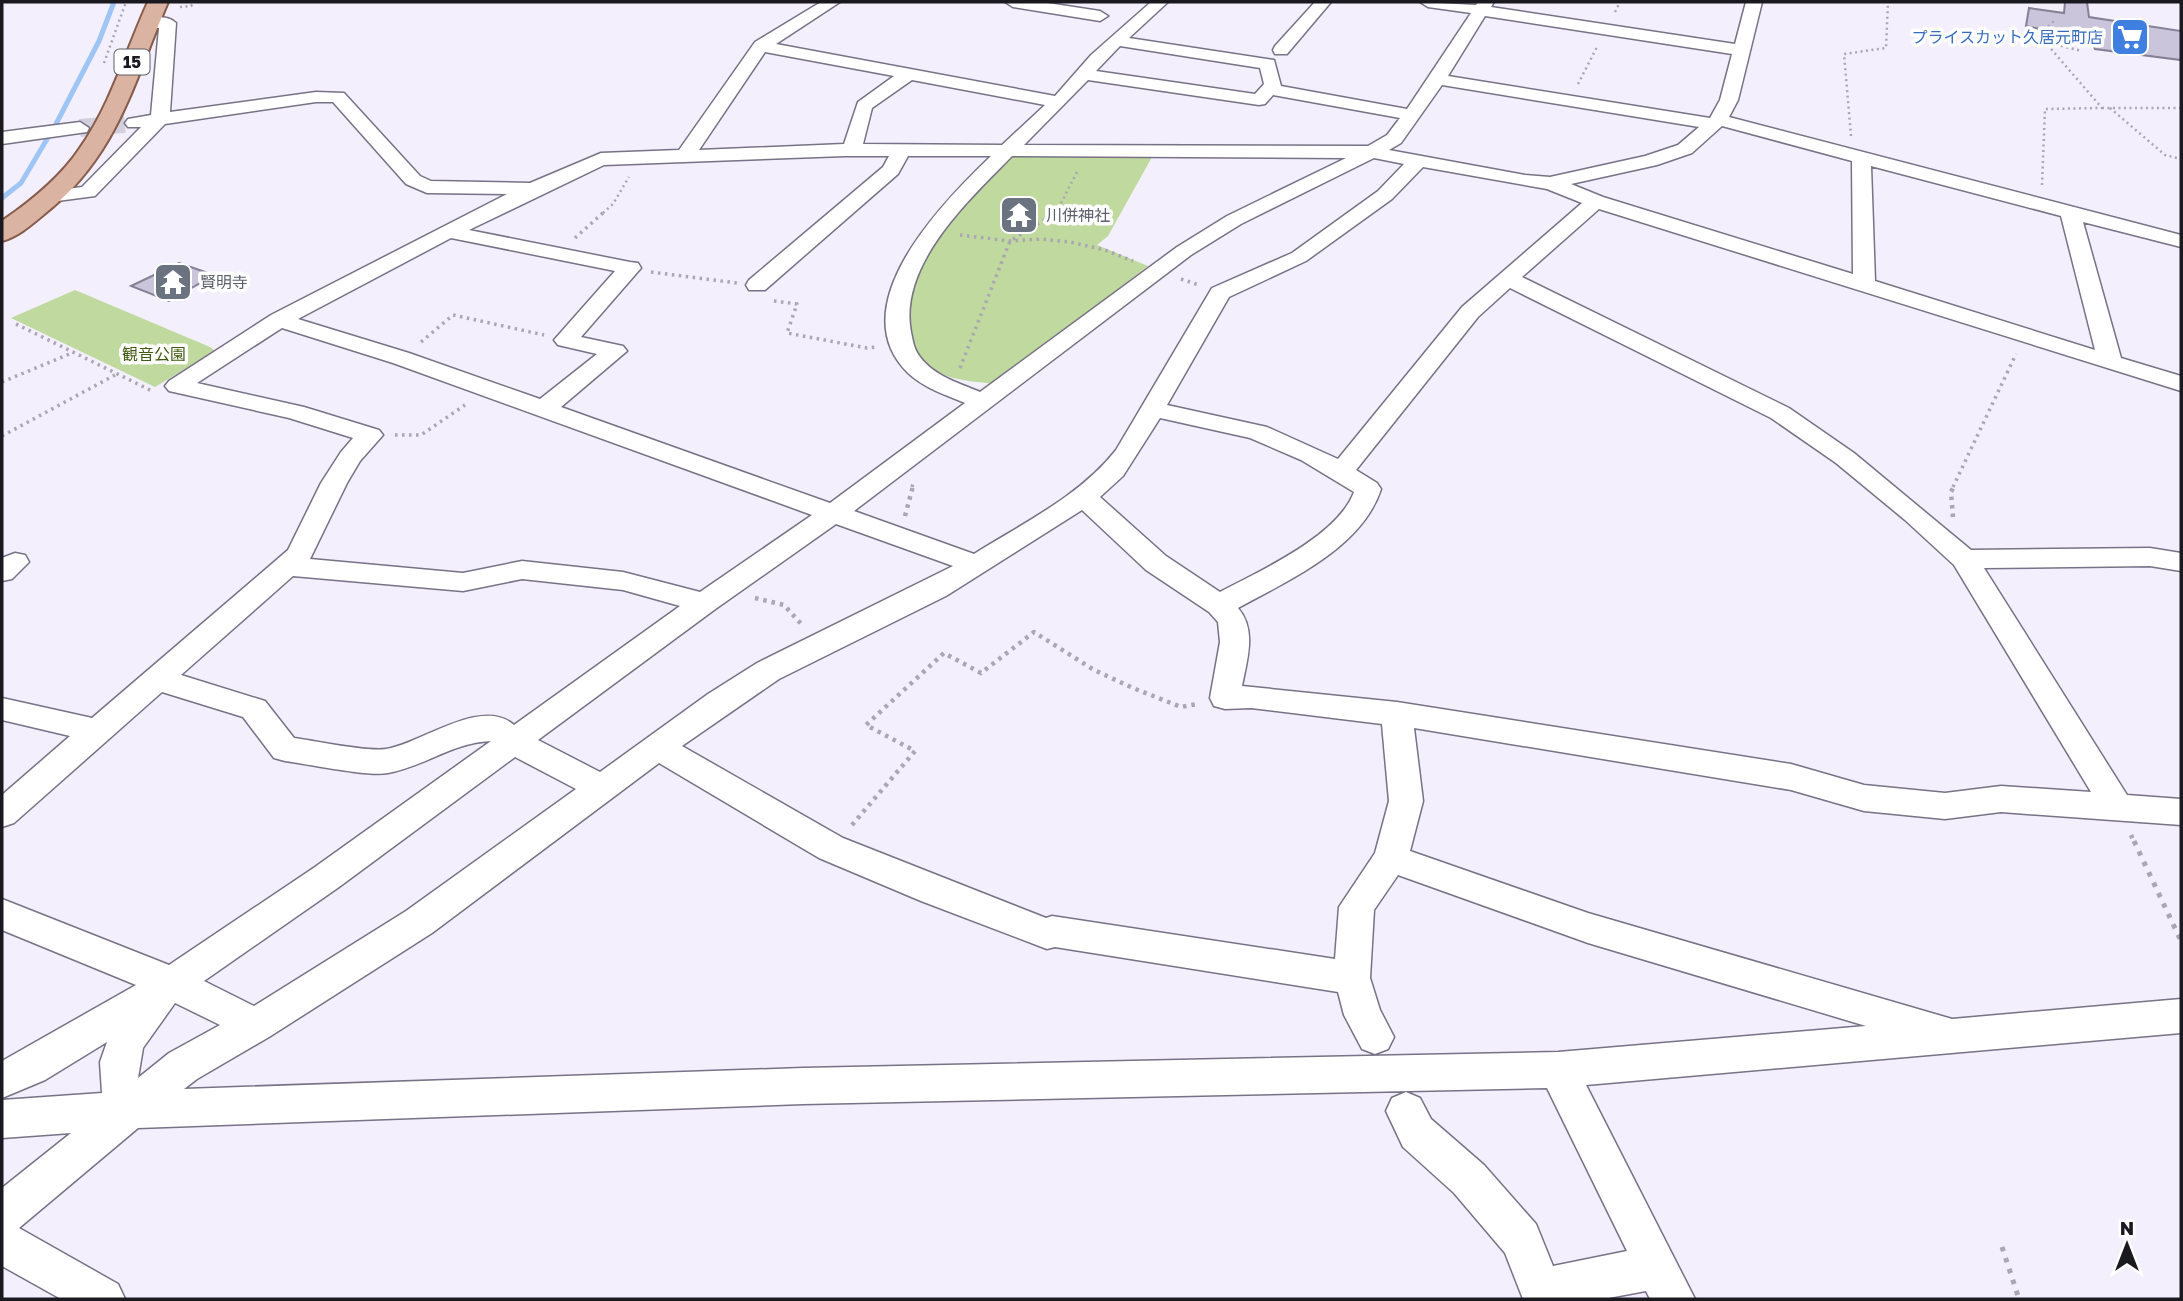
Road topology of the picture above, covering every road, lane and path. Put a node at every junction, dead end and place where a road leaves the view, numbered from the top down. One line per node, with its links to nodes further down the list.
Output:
1 (832, 2): 16 (street)
2 (1013, 2): 11 (street)
3 (1160, 2): 14 (street)
4 (1323, 2): 17 (street)
5 (1428, 2): 9 (street)
6 (1620, 2): 13 (path)
7 (1754, 2): 18 (street)
8 (1888, 2): 41 (path)
9 (1483, 6): 13 (street); 22 (street)
10 (153, 13): 30 (street); 47 (main road, 15)
11 (1100, 16)
12 (2054, 20): 15 (path)
13 (1606, 30): 18 (street); 24 (path)
14 (1116, 41): 21 (street); 23 (street)
15 (2044, 42): 19 (path); 26 (path)
16 (761, 46): 20 (street); 40 (street)
17 (1281, 50)
18 (1739, 50): 32 (street)
19 (2082, 51)
20 (908, 74): 25 (street); 35 (street)
21 (1084, 74): 23 (street); 25 (street)
22 (1437, 79): 24 (street); 29 (street)
23 (1269, 89): 29 (street)
24 (1570, 101): 32 (street)
25 (1058, 102): 37 (street)
26 (2102, 108): 27 (path); 49 (path)
27 (2110, 108): 28 (path); 43 (path)
28 (2181, 108)
29 (1411, 114): 38 (street)
30 (160, 119): 31 (street); 46 (street); 47 (street)
31 (134, 122)
32 (1716, 122): 41 (street); 45 (street)
33 (73, 129): 34 (street)
34 (2, 138)
35 (852, 150): 36 (street); 40 (street)
36 (901, 151): 37 (street); 61 (street)
37 (1004, 152): 39 (street); 52 (street)
38 (1372, 152): 39 (street); 44 (street); 58 (street)
39 (1086, 153): 54 (path)
40 (685, 156): 42 (street)
41 (1857, 156): 49 (street); 60 (street)
42 (640, 158): 46 (street); 56 (path)
43 (2181, 159)
44 (1418, 161): 45 (street); 62 (street)
45 (1550, 183): 48 (street)
46 (533, 190): 51 (street)
47 (50, 196): 53 (main road, 15)
48 (1596, 201): 59 (street); 60 (street)
49 (2041, 204): 50 (street)
50 (2070, 211): 55 (street); 70 (street)
51 (450, 232): 56 (street); 63 (street)
52 (931, 232): 54 (path); 67 (street)
53 (2, 233)
54 (1010, 241): 58 (path); 75 (path)
55 (2181, 241)
56 (556, 255): 57 (street)
57 (630, 268): 61 (path); 66 (street)
58 (1158, 270): 62 (path); 77 (street)
59 (1508, 278): 83 (street); 87 (street)
60 (1864, 284): 65 (street)
61 (757, 285): 67 (path)
62 (1220, 293): 79 (street)
63 (279, 320): 69 (street); 74 (street)
64 (16, 324): 68 (path)
65 (2026, 334): 70 (street); 87 (path)
66 (566, 340): 69 (path); 78 (street)
67 (901, 346): 75 (street)
68 (73, 353): 71 (path); 72 (path)
69 (401, 358): 76 (street)
70 (2110, 361): 73 (street)
71 (116, 374): 74 (path); 81 (path)
72 (2, 382)
73 (2181, 384)
74 (177, 386): 80 (street)
75 (952, 387): 77 (street)
76 (489, 390): 78 (street); 80 (path)
77 (984, 402): 82 (street)
78 (543, 409): 85 (street)
79 (1152, 409): 83 (street); 84 (street)
80 (370, 435): 90 (street)
81 (2, 436)
82 (922, 449): 85 (street); 86 (path)
83 (1342, 471): 92 (street)
84 (1084, 497): 89 (street); 92 (street)
85 (834, 513): 86 (street); 91 (street)
86 (899, 538): 89 (street)
87 (1959, 556): 88 (street); 102 (street)
88 (2181, 562)
89 (977, 565): 93 (street)
90 (286, 566): 91 (street); 94 (street)
91 (714, 596): 93 (path); 99 (street)
92 (1219, 605): 95 (street)
93 (820, 645): 100 (street)
94 (158, 679): 98 (street); 99 (street)
95 (1225, 698): 97 (street); 105 (path)
96 (2, 709): 98 (street)
97 (1397, 714): 102 (street); 106 (street)
98 (99, 731): 104 (street)
99 (513, 742): 101 (street); 110 (street)
100 (657, 746): 101 (street); 105 (street)
101 (602, 787): 112 (street)
102 (2118, 808): 103 (street); 108 (path)
103 (2181, 812)
104 (2, 814)
105 (831, 848): 109 (street)
106 (1391, 858): 109 (street); 113 (street)
107 (2, 914): 110 (street)
108 (2181, 941)
109 (1352, 978): 114 (street)
110 (172, 983): 112 (street); 116 (street); 117 (street)
111 (2181, 1016): 113 (street)
112 (256, 1025): 117 (street)
113 (1955, 1035): 115 (street)
114 (1375, 1037)
115 (1558, 1070): 117 (street); 123 (street)
116 (2, 1080)
117 (127, 1110): 119 (street); 120 (street)
118 (1406, 1111): 123 (street)
119 (2, 1119)
120 (2, 1215)
121 (2, 1242): 124 (street)
122 (2002, 1247): 125 (path)
123 (1664, 1283)
124 (103, 1299)
125 (2019, 1299)

